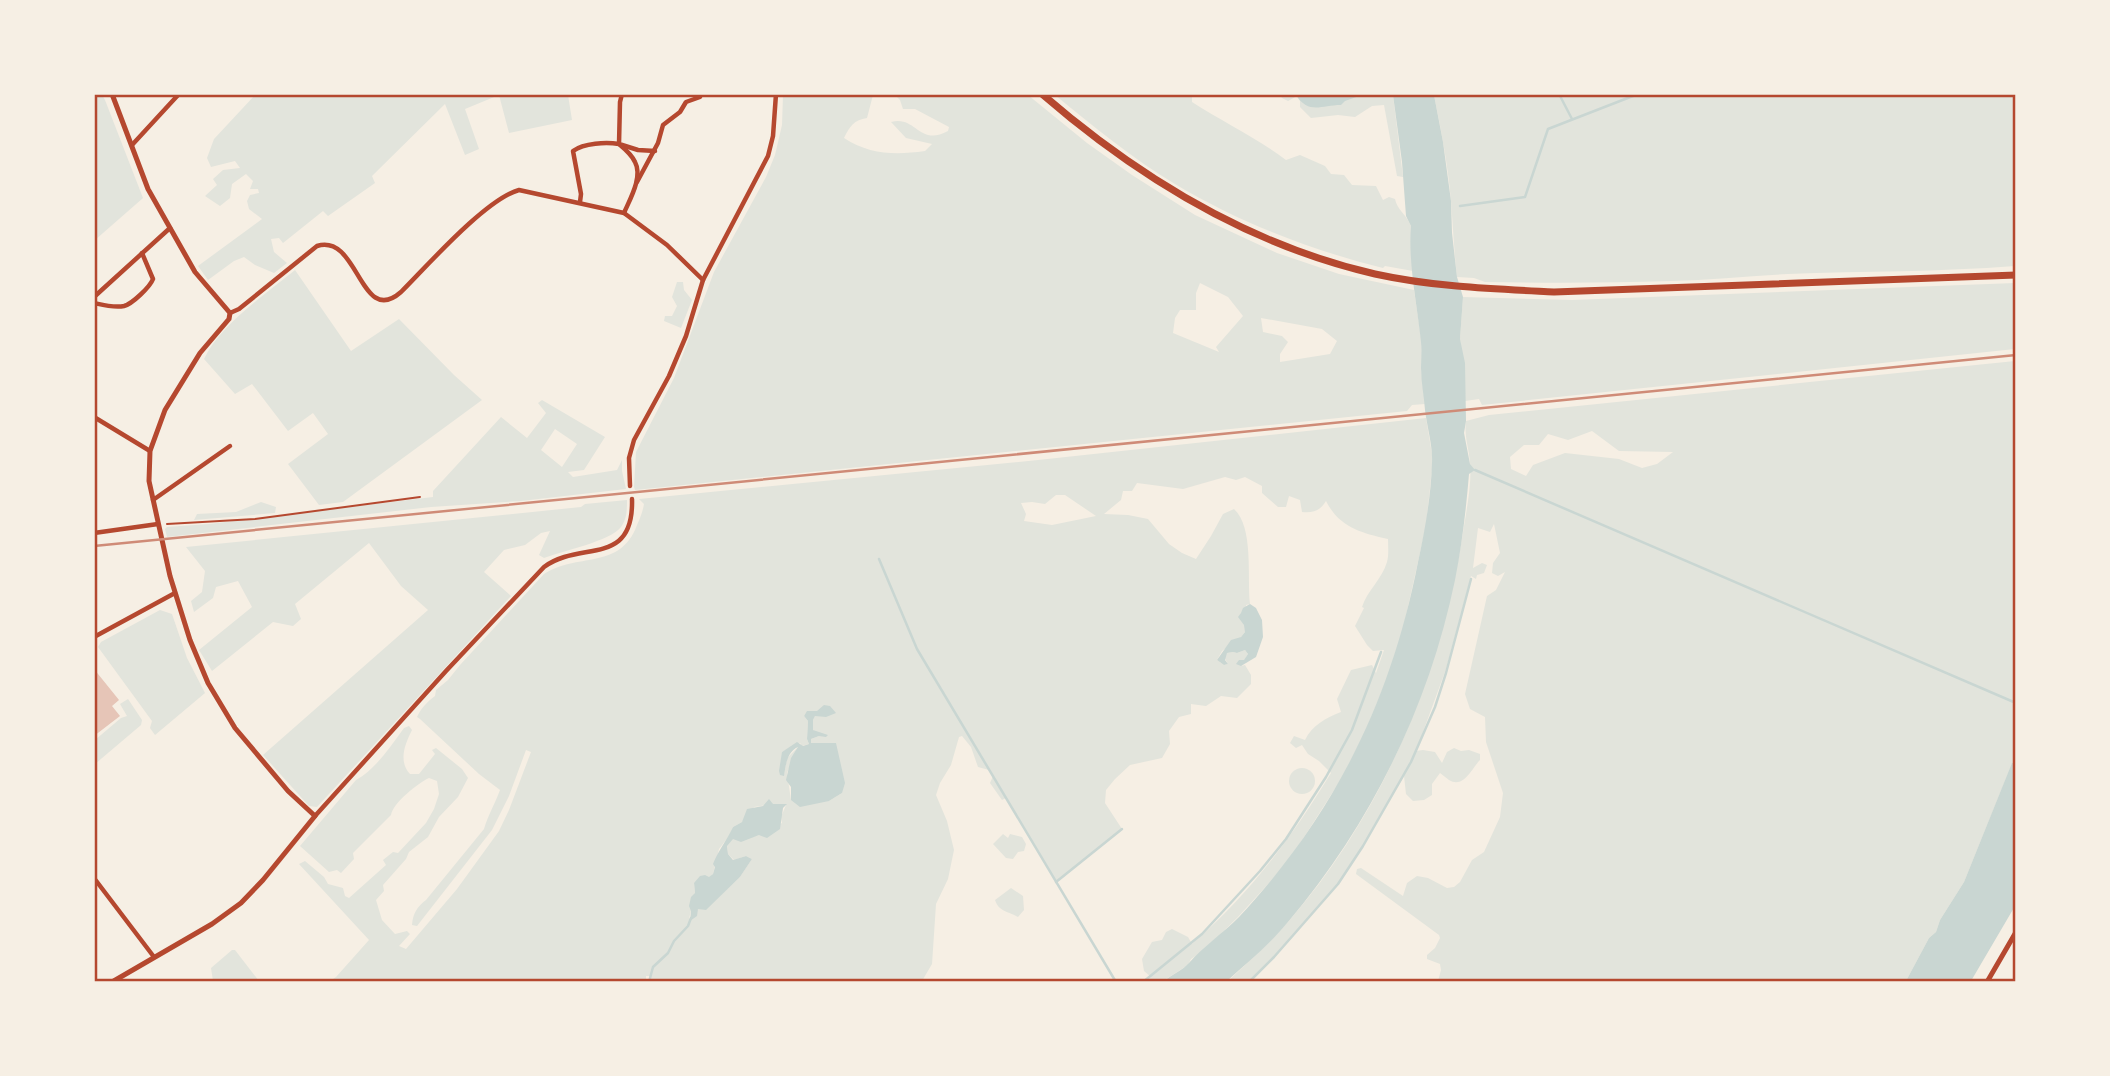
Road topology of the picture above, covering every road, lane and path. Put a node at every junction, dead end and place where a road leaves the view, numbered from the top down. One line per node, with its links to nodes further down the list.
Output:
1 (113, 94): 8 (street)
2 (179, 94): 8 (street)
3 (622, 94): 7 (street)
4 (776, 94): 16 (street)
5 (1043, 95): 15 (highway)
6 (700, 97): 9 (street)
7 (620, 144): 9 (street); 10 (street); 11 (street)
8 (132, 145): 13 (street)
9 (655, 150): 10 (street)
10 (635, 186): 12 (street)
11 (580, 202): 12 (street); 19 (street)
12 (624, 213): 16 (street)
13 (170, 228): 14 (street); 19 (street)
14 (142, 253): 17 (street); 18 (street)
15 (2015, 275)
16 (703, 280): 23 (street)
17 (94, 298)
18 (94, 303)
19 (230, 313): 22 (street)
20 (94, 417): 22 (street)
21 (230, 446): 26 (street)
22 (150, 451): 26 (street)
23 (631, 486)
24 (420, 497): 27 (path)
25 (632, 499): 31 (street)
26 (153, 500): 27 (street)
27 (158, 524): 28 (street); 29 (street)
28 (94, 533)
29 (176, 593): 30 (street); 31 (street)
30 (94, 637)
31 (315, 816): 34 (street)
32 (94, 878): 34 (street)
33 (2015, 932): 36 (street)
34 (154, 957): 35 (street)
35 (112, 982)
36 (1987, 982)

